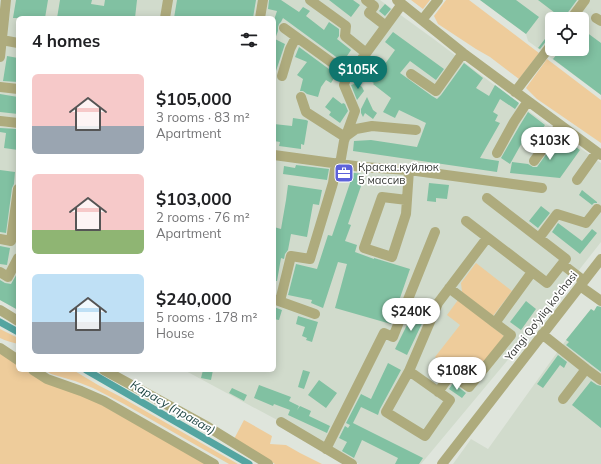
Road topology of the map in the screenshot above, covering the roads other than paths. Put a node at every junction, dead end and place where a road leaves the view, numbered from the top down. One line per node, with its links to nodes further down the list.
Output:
1 (6, 0): 16 (street)
2 (168, 0): 10 (street)
3 (263, 0): 11 (street)
4 (310, 0): 18 (street)
5 (366, 0): 13 (street)
6 (438, 0): 12 (street)
7 (585, 0): 9 (street)
8 (400, 2): 12 (street); 13 (street)
9 (576, 12)
10 (164, 16)
11 (260, 16)
12 (422, 20): 19 (street)
13 (386, 26): 18 (street)
14 (284, 28): 15 (street)
15 (296, 37): 24 (street); 34 (street)
16 (2, 40): 17 (street); 21 (street)
17 (16, 43)
18 (366, 53): 22 (street)
19 (463, 53): 23 (street); 27 (street)
20 (545, 53): 27 (street)
21 (0, 57)
22 (353, 71)
23 (411, 74)
24 (282, 76)
25 (0, 87): 26 (street)
26 (16, 89)
27 (515, 92): 29 (street)
28 (301, 97): 34 (street)
29 (528, 101): 32 (street); 35 (street)
30 (0, 121): 31 (street)
31 (16, 123)
32 (560, 125): 36 (street); 38 (street)
33 (416, 130): 34 (street)
34 (345, 137): 39 (street)
35 (497, 153)
36 (599, 154): 41 (street)
37 (276, 155): 39 (street)
38 (534, 161)
39 (338, 164): 40 (street); 59 (street)
40 (409, 170): 42 (street); 44 (street)
41 (577, 180)
42 (542, 188)
43 (487, 198): 50 (street)
44 (407, 200): 44 (street)
45 (16, 204): 51 (street)
46 (597, 208): 50 (street)
47 (466, 222): 49 (street)
48 (435, 232): 76 (street)
49 (487, 238): 56 (street); 58 (street)
50 (539, 238): 54 (street)
51 (0, 239)
52 (601, 259): 57 (street, Yangi Qo'yliq ko'chasi)
53 (16, 262): 55 (street)
54 (562, 264): 56 (street); 57 (street)
55 (0, 272)
56 (532, 272): 64 (street)
57 (582, 283): 60 (street); 65 (street, Yangi Qo'yliq ko'chasi)
58 (449, 288): 64 (street); 69 (street)
59 (277, 300): 62 (street)
60 (601, 302)
61 (0, 310): 63 (street)
62 (315, 314)
63 (16, 320)
64 (495, 323): 73 (street)
65 (542, 334): 68 (street); 80 (street, Yangi Qo'yliq ko'chasi)
66 (0, 348): 67 (street)
67 (16, 359)
68 (586, 369): 72 (street); 74 (street)
69 (409, 371): 73 (street); 73 (street)
70 (36, 372): 77 (street)
71 (108, 372): 78 (street)
72 (601, 380)
73 (438, 392)
74 (563, 399)
75 (281, 422): 76 (street)
76 (326, 449): 79 (street)
77 (214, 464)
78 (268, 464)
79 (352, 464)
80 (442, 464)

